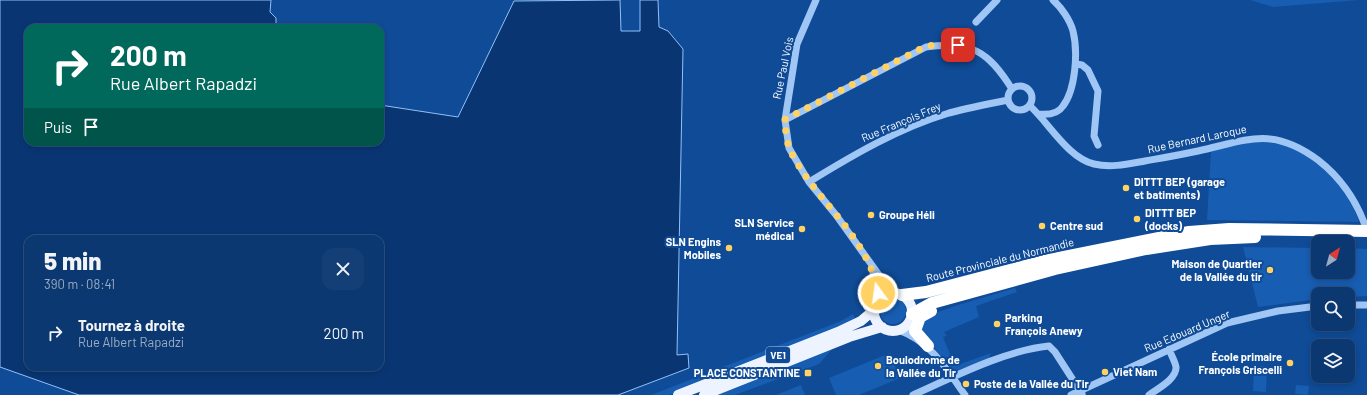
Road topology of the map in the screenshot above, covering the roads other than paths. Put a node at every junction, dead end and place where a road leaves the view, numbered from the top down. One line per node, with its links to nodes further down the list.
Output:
1 (816, 0): 10 (street, Rue Paul Vois)
2 (997, 0): 4 (street)
3 (1053, 0): 5 (street)
4 (976, 22)
5 (1076, 64): 9 (street); 11 (street)
6 (1012, 89): 7 (street); 8 (street); 10 (street)
7 (1008, 100): 8 (street); 12 (street, Rue François Frey)
8 (1030, 106): 9 (street, Rue Bernard Laroque)
9 (1038, 114): 13 (street, Rue Bernard Laroque)
10 (784, 120): 12 (street, Rue Paul Vois)
11 (1098, 145)
12 (809, 182): 15 (street, Rue Paul Vois)
13 (1367, 231): 18 (highway, Route Provinciale du Normandie)
14 (1367, 237): 16 (highway, Route Provinciale du Normandie)
15 (870, 263): 17 (street); 18 (street, Rue Paul Vois)
16 (1084, 263): 23 (highway, Route Provinciale du Normandie); 28 (highway)
17 (877, 286): 21 (street); 26 (main road)
18 (899, 294): 21 (main road); 23 (main road)
19 (1355, 305): 20 (street)
20 (1367, 305)
21 (876, 306): 24 (main road); 26 (main road, VE1)
22 (1311, 307): 29 (street, Rue Edouard Unger)
23 (912, 316): 25 (main road); 27 (street)
24 (882, 327): 25 (main road); 33 (main road, VE1)
25 (898, 330): 27 (street)
26 (838, 332): 32 (main road, VE1)
27 (912, 335): 28 (street)
28 (928, 346): 30 (street)
29 (1169, 349): 31 (street, Rue Edouard Unger); 37 (street)
30 (953, 377): 31 (street); 34 (street); 35 (street)
31 (1081, 393): 36 (street, Rue Edouard Unger)
32 (678, 395)
33 (704, 395)
34 (913, 395)
35 (965, 395)
36 (1071, 395)
37 (1148, 395)

